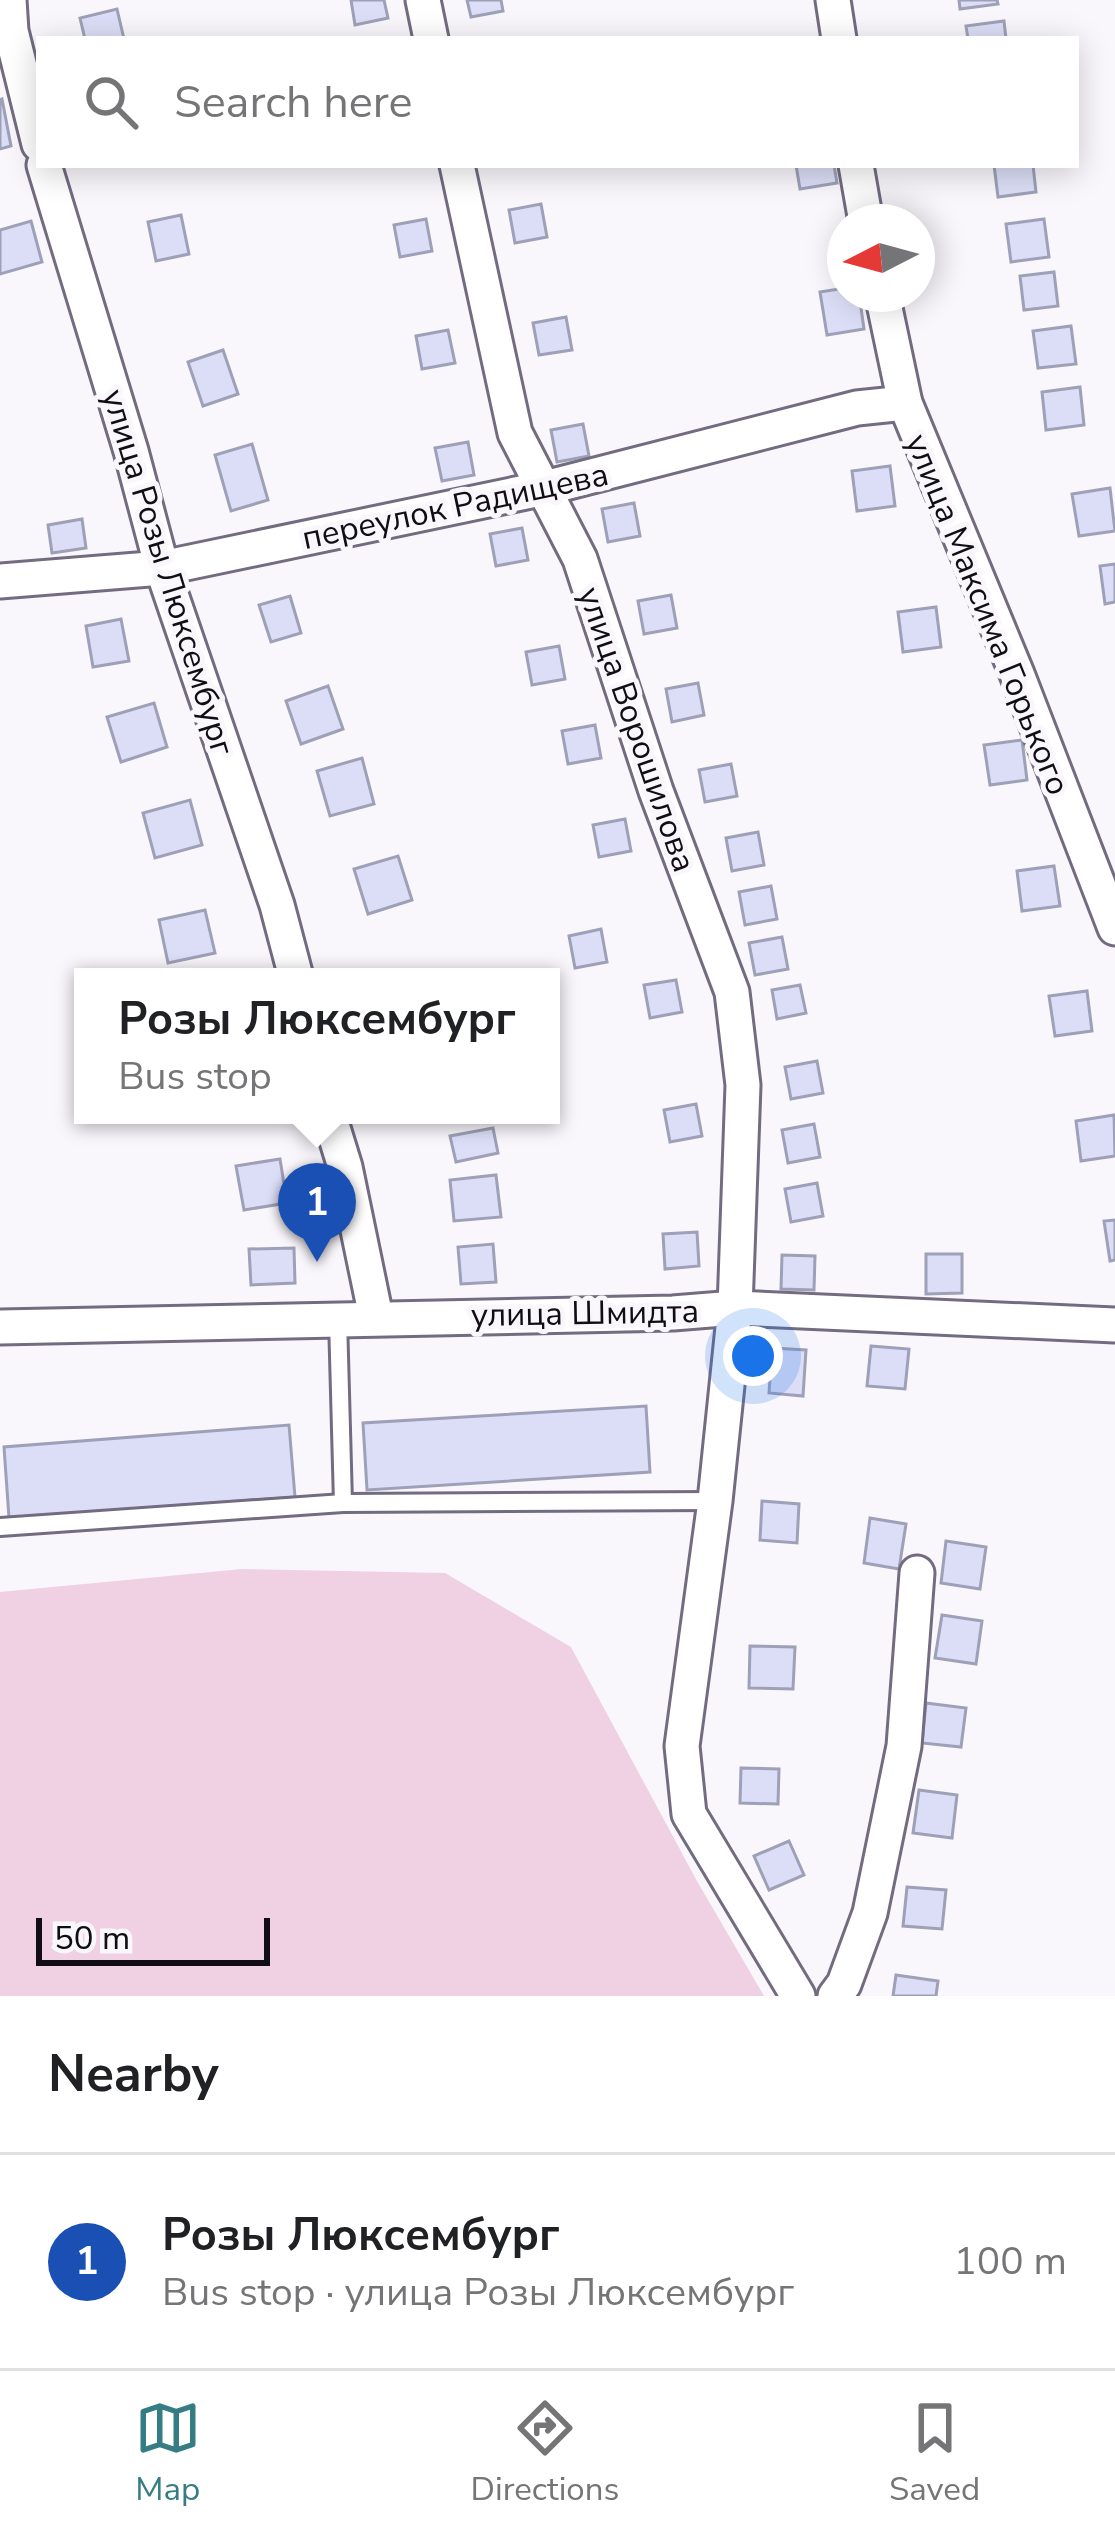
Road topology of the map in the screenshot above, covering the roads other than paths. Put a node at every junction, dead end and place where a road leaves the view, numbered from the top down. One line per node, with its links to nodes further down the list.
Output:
1 (10, 0): 6 (street)
2 (423, 0): 4 (street)
3 (833, 0): 5 (street)
4 (430, 36)
5 (838, 36)
6 (36, 132)
7 (45, 168): 14 (street, улица Розы Люксембург)
8 (458, 168): 13 (street, улица Ворошилова)
9 (857, 168): 10 (street)
10 (863, 204)
11 (886, 312): 12 (street, улица Максима Горького)
12 (905, 403): 13 (street, переулок Радищева); 16 (street, улица Максима Горького)
13 (544, 488): 14 (street, переулок Радищева); 19 (street, улица Ворошилова)
14 (161, 568): 15 (street, переулок Радищева); 17 (street, улица Розы Люксембург)
15 (0, 581)
16 (1115, 928)
17 (294, 968)
18 (332, 1124): 20 (street)
19 (734, 1308): 20 (street, улица Шмидта); 22 (street); 24 (street, улица Шмидта)
20 (376, 1317): 21 (street, улица Шмидта)
21 (338, 1319): 23 (street, улица Шмидта); 25 (lane)
22 (1115, 1324)
23 (0, 1327)
24 (715, 1501): 25 (lane); 28 (street, улица Шмидта)
25 (343, 1503): 26 (lane)
26 (0, 1527)
27 (917, 1573): 29 (street)
28 (798, 1996)
29 (835, 1996)

